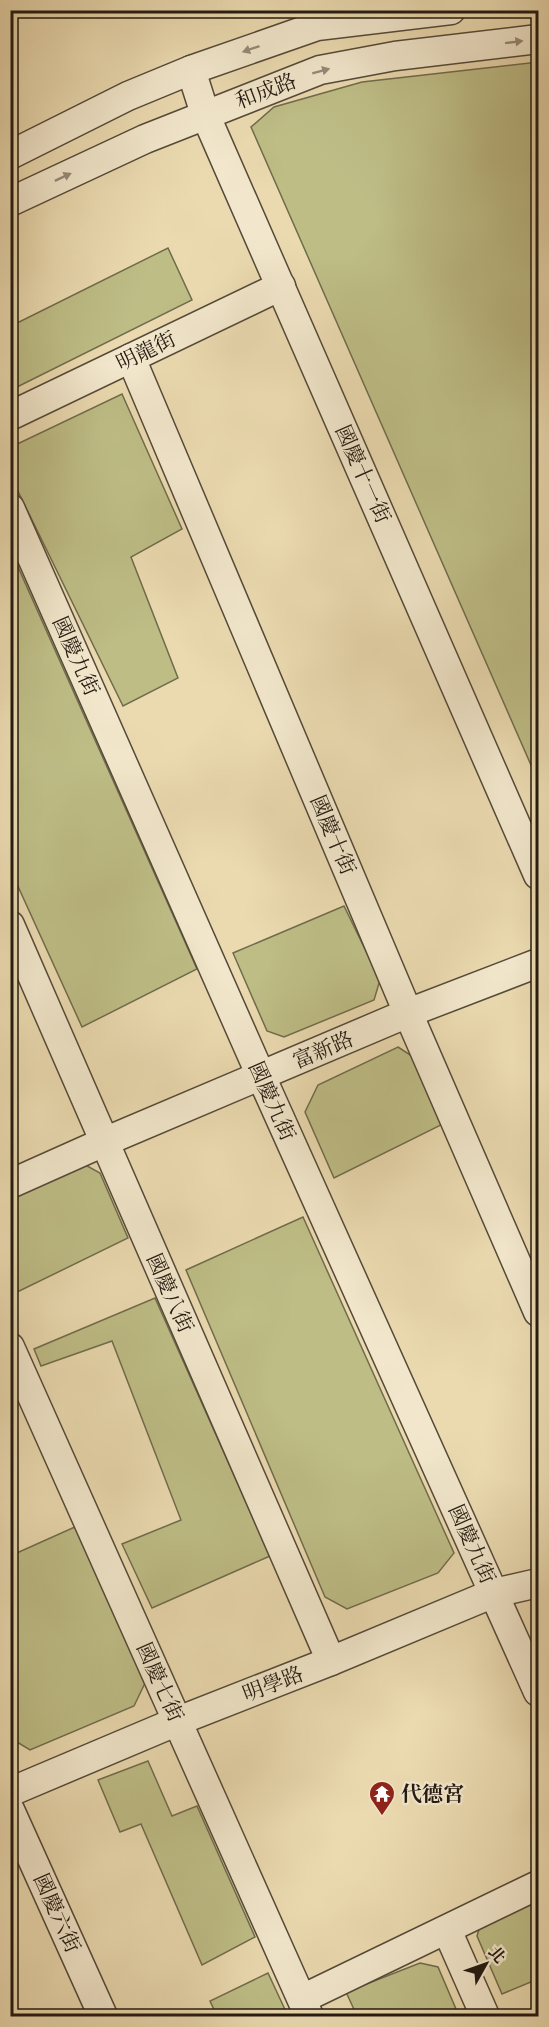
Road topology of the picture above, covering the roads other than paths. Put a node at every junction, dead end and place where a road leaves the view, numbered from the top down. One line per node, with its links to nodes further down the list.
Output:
1 (452, 10): 2 (street, 和成路)
2 (385, 14): 4 (street); 5 (street, 和成路, one-way to 5)
3 (538, 39): 4 (street, 和成路, one-way to 3)
4 (396, 56): 6 (street, 和成路, one-way to 4)
5 (191, 70): 6 (street, 國慶十一街); 7 (street, 和成路)
6 (205, 114): 8 (street, 和成路, one-way to 6); 9 (street, 國慶十一街)
7 (10, 155)
8 (10, 202)
9 (281, 286): 10 (street, 明龍街); 13 (street, 國慶十一街)
10 (131, 358): 11 (street, 明龍街); 16 (street, 國慶十街)
11 (10, 416)
12 (10, 508): 17 (street, 國慶九街)
13 (538, 875)
14 (10, 924): 18 (street, 國慶八街)
15 (538, 963): 16 (street, 富新路)
16 (408, 1013): 17 (street, 富新路); 20 (street, 國慶十街)
17 (261, 1076): 18 (street, 富新路); 23 (street, 國慶九街)
18 (104, 1142): 19 (street, 富新路); 24 (street, 國慶八街)
19 (10, 1184)
20 (538, 1311)
21 (10, 1347): 26 (street, 國慶七街)
22 (538, 1583): 23 (street, 明學路)
23 (494, 1593): 24 (street, 明學路); 25 (street, 國慶九街)
24 (331, 1661): 26 (street, 明學路)
25 (538, 1692)
26 (177, 1721): 27 (street, 明學路); 31 (street, 國慶七街)
27 (10, 1792)
28 (10, 1810): 32 (street, 國慶六街)
29 (538, 1885): 30 (street)
30 (447, 1930): 31 (street); 33 (street)
31 (305, 2008)
32 (103, 2016)
33 (485, 2016)

